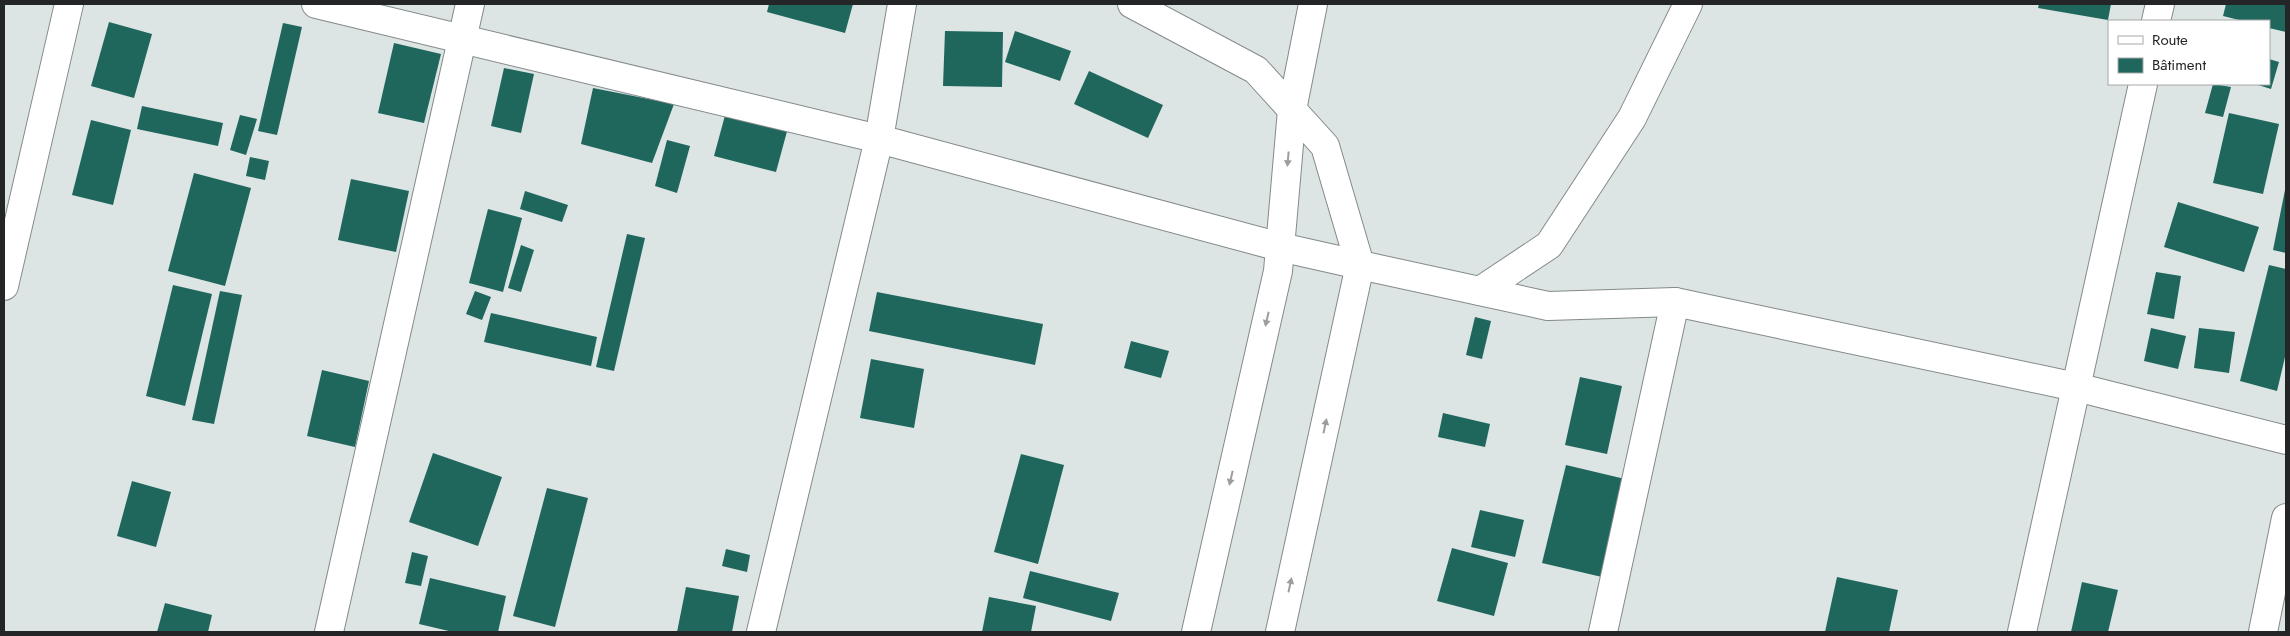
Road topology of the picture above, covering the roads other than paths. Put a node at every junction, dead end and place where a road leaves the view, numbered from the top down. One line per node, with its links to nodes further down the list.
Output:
1 (69, 4): 16 (street)
2 (316, 4): 10 (street)
3 (470, 4): 10 (street)
4 (902, 4): 13 (street)
5 (1132, 4): 12 (street)
6 (1313, 4): 12 (street)
7 (1688, 4): 17 (street)
8 (2160, 4): 9 (street)
9 (2156, 20)
10 (463, 38): 13 (street); 22 (street)
11 (2142, 85): 19 (street)
12 (1292, 110): 14 (street, one-way to 14); 15 (street)
13 (879, 139): 14 (street); 23 (street)
14 (1280, 247): 15 (street); 24 (street, one-way to 24)
15 (1360, 266): 17 (street); 25 (street, one-way to 15)
16 (4, 286)
17 (1480, 292): 18 (street)
18 (1675, 302): 19 (street); 26 (street)
19 (2076, 387): 20 (street); 27 (street)
20 (2286, 440)
21 (2286, 518): 28 (street)
22 (330, 632)
23 (761, 632)
24 (1196, 632)
25 (1280, 632)
26 (1603, 632)
27 (2022, 632)
28 (2263, 632)

